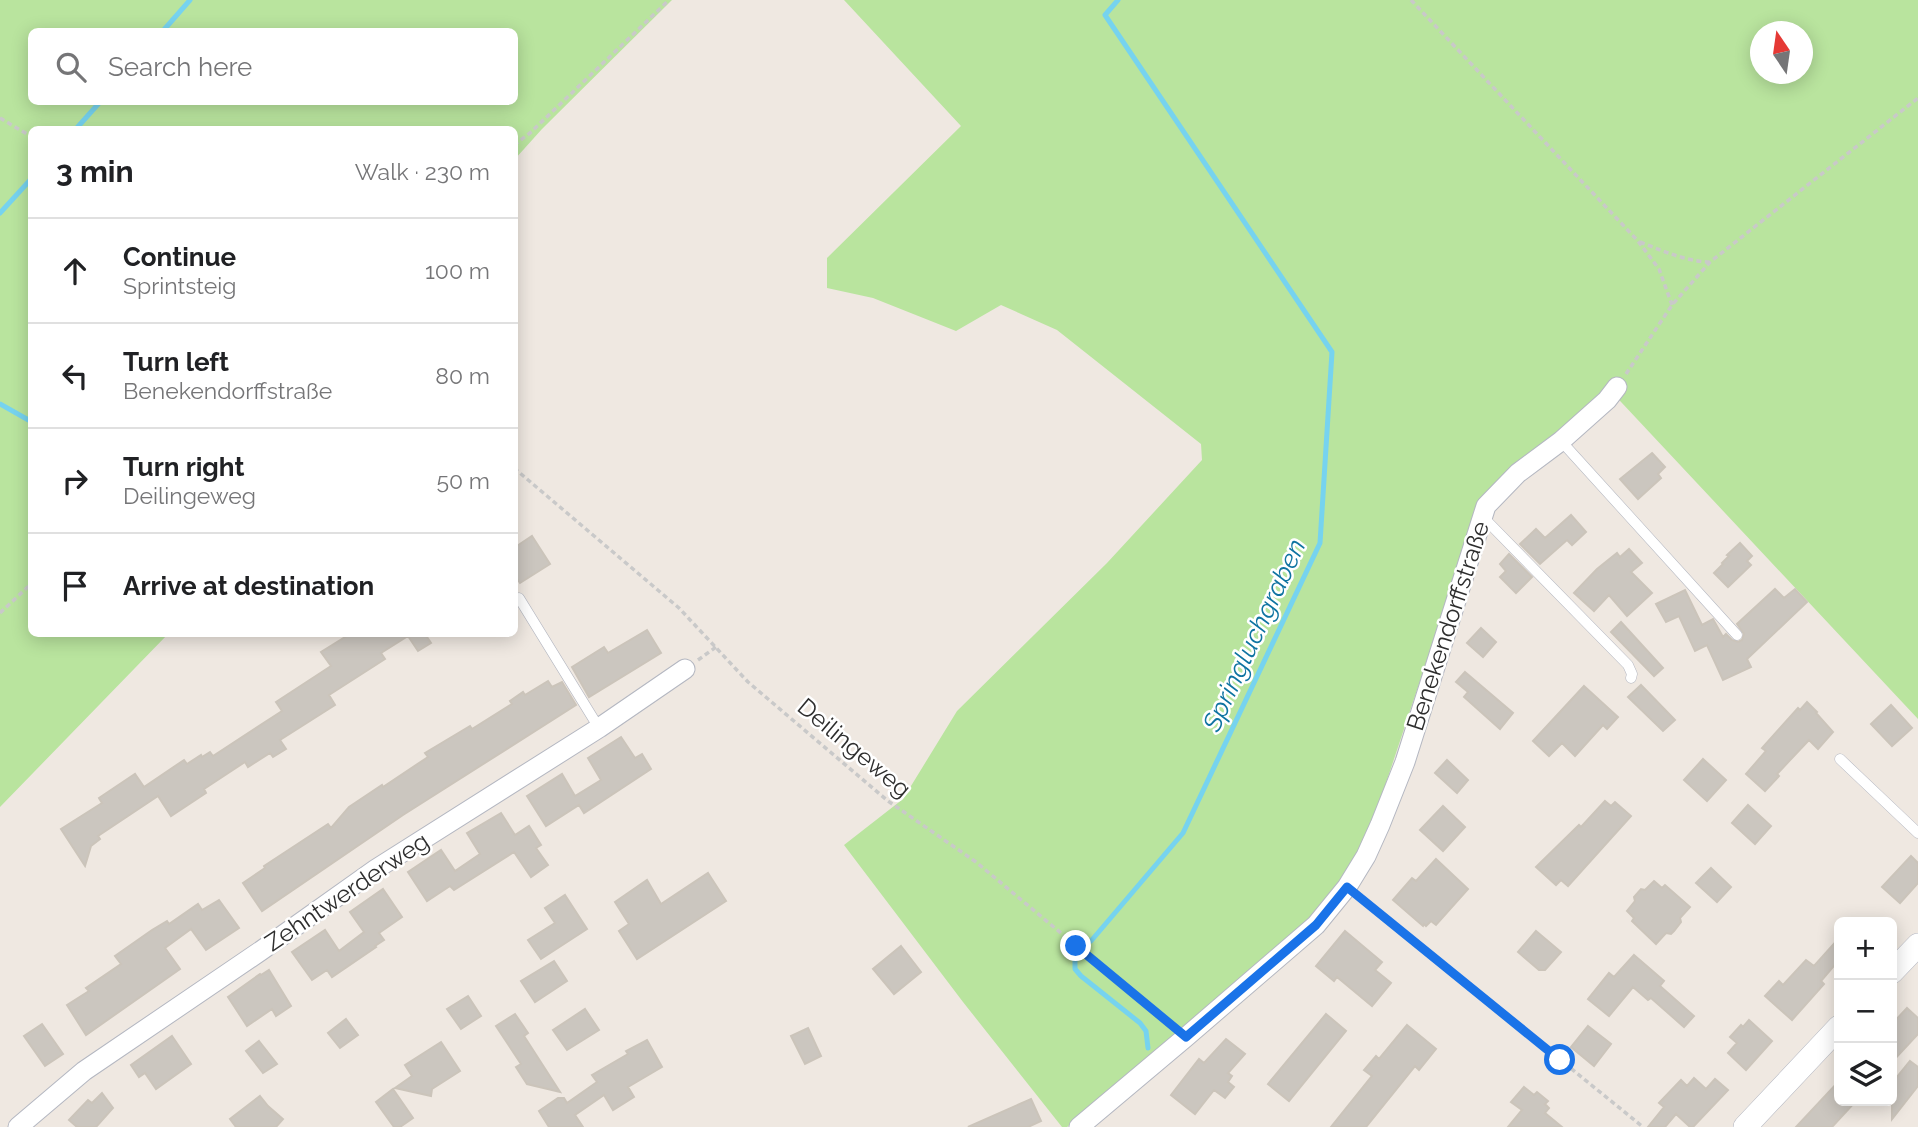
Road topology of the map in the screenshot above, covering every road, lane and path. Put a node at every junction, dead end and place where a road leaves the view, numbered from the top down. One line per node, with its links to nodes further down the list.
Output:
1 (669, 0): 6 (path)
2 (1411, 0): 7 (path)
3 (1918, 99): 8 (path)
4 (0, 118): 5 (path)
5 (28, 135)
6 (518, 142)
7 (1638, 241): 8 (path); 9 (path)
8 (1710, 262): 9 (path)
9 (1672, 305): 10 (path)
10 (1617, 387): 11 (street, Benekendorffstraße)
11 (1561, 441): 13 (street, Benekendorffstraße); 17 (lane)
12 (518, 471): 27 (path, Deilingeweg)
13 (1482, 516): 19 (lane); 23 (street, Benekendorffstraße)
14 (28, 587): 16 (path)
15 (519, 598): 20 (lane)
16 (0, 613)
17 (1737, 635)
18 (685, 668): 20 (street, Zehntwerderweg)
19 (1631, 678)
20 (599, 728): 28 (street, Zehntwerderweg)
21 (1840, 759): 22 (lane)
22 (1918, 833)
23 (1347, 887): 27 (street, Benekendorffstraße); 30 (path)
24 (1918, 944): 25 (street)
25 (1897, 967)
26 (1834, 1032): 31 (street)
27 (1186, 1037): 29 (street, Benekendorffstraße)
28 (18, 1127)
29 (1079, 1127)
30 (1643, 1127)
31 (1745, 1127)

